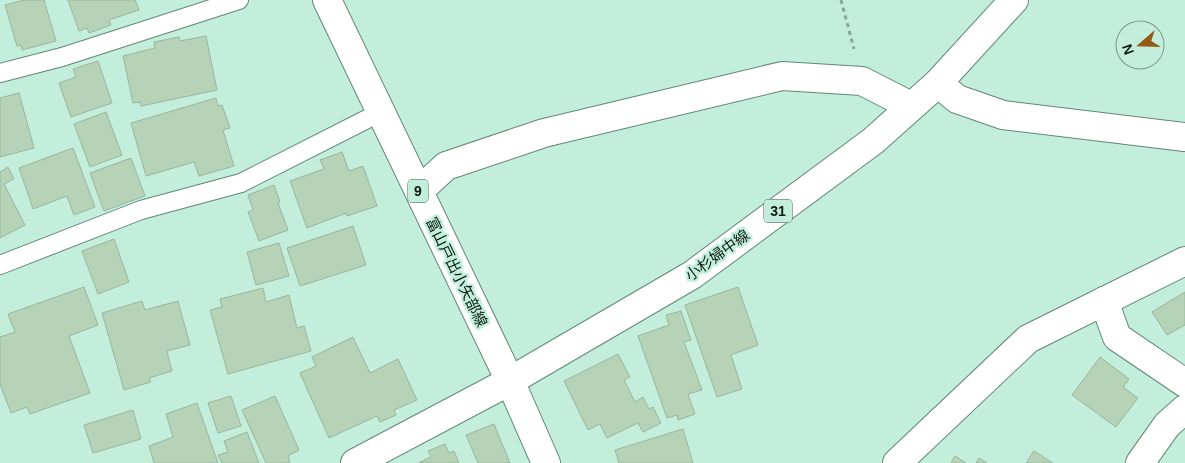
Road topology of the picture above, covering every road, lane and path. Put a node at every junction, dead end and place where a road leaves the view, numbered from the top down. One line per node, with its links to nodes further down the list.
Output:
1 (238, 0): 4 (lane)
2 (327, 0): 7 (street, 富山戸出小矢部線 / 9)
3 (1014, 0): 5 (street, 小杉婦中線 / 31)
4 (0, 74)
5 (938, 83): 6 (street, 小杉婦中線 / 31); 8 (street)
6 (911, 106): 9 (street); 13 (street, 小杉婦中線 / 31)
7 (381, 112): 9 (street, 富山戸出小矢部線 / 9); 11 (lane)
8 (1185, 137)
9 (419, 191): 13 (street, 富山戸出小矢部線 / 9)
10 (1185, 261): 12 (street)
11 (0, 265)
12 (1104, 302): 14 (street); 18 (street)
13 (510, 381): 16 (street, 小杉婦中線); 17 (street, 富山戸出小矢部線 / 9)
14 (1185, 383)
15 (1185, 409): 19 (street)
16 (355, 463)
17 (546, 463)
18 (897, 463)
19 (1140, 463)

